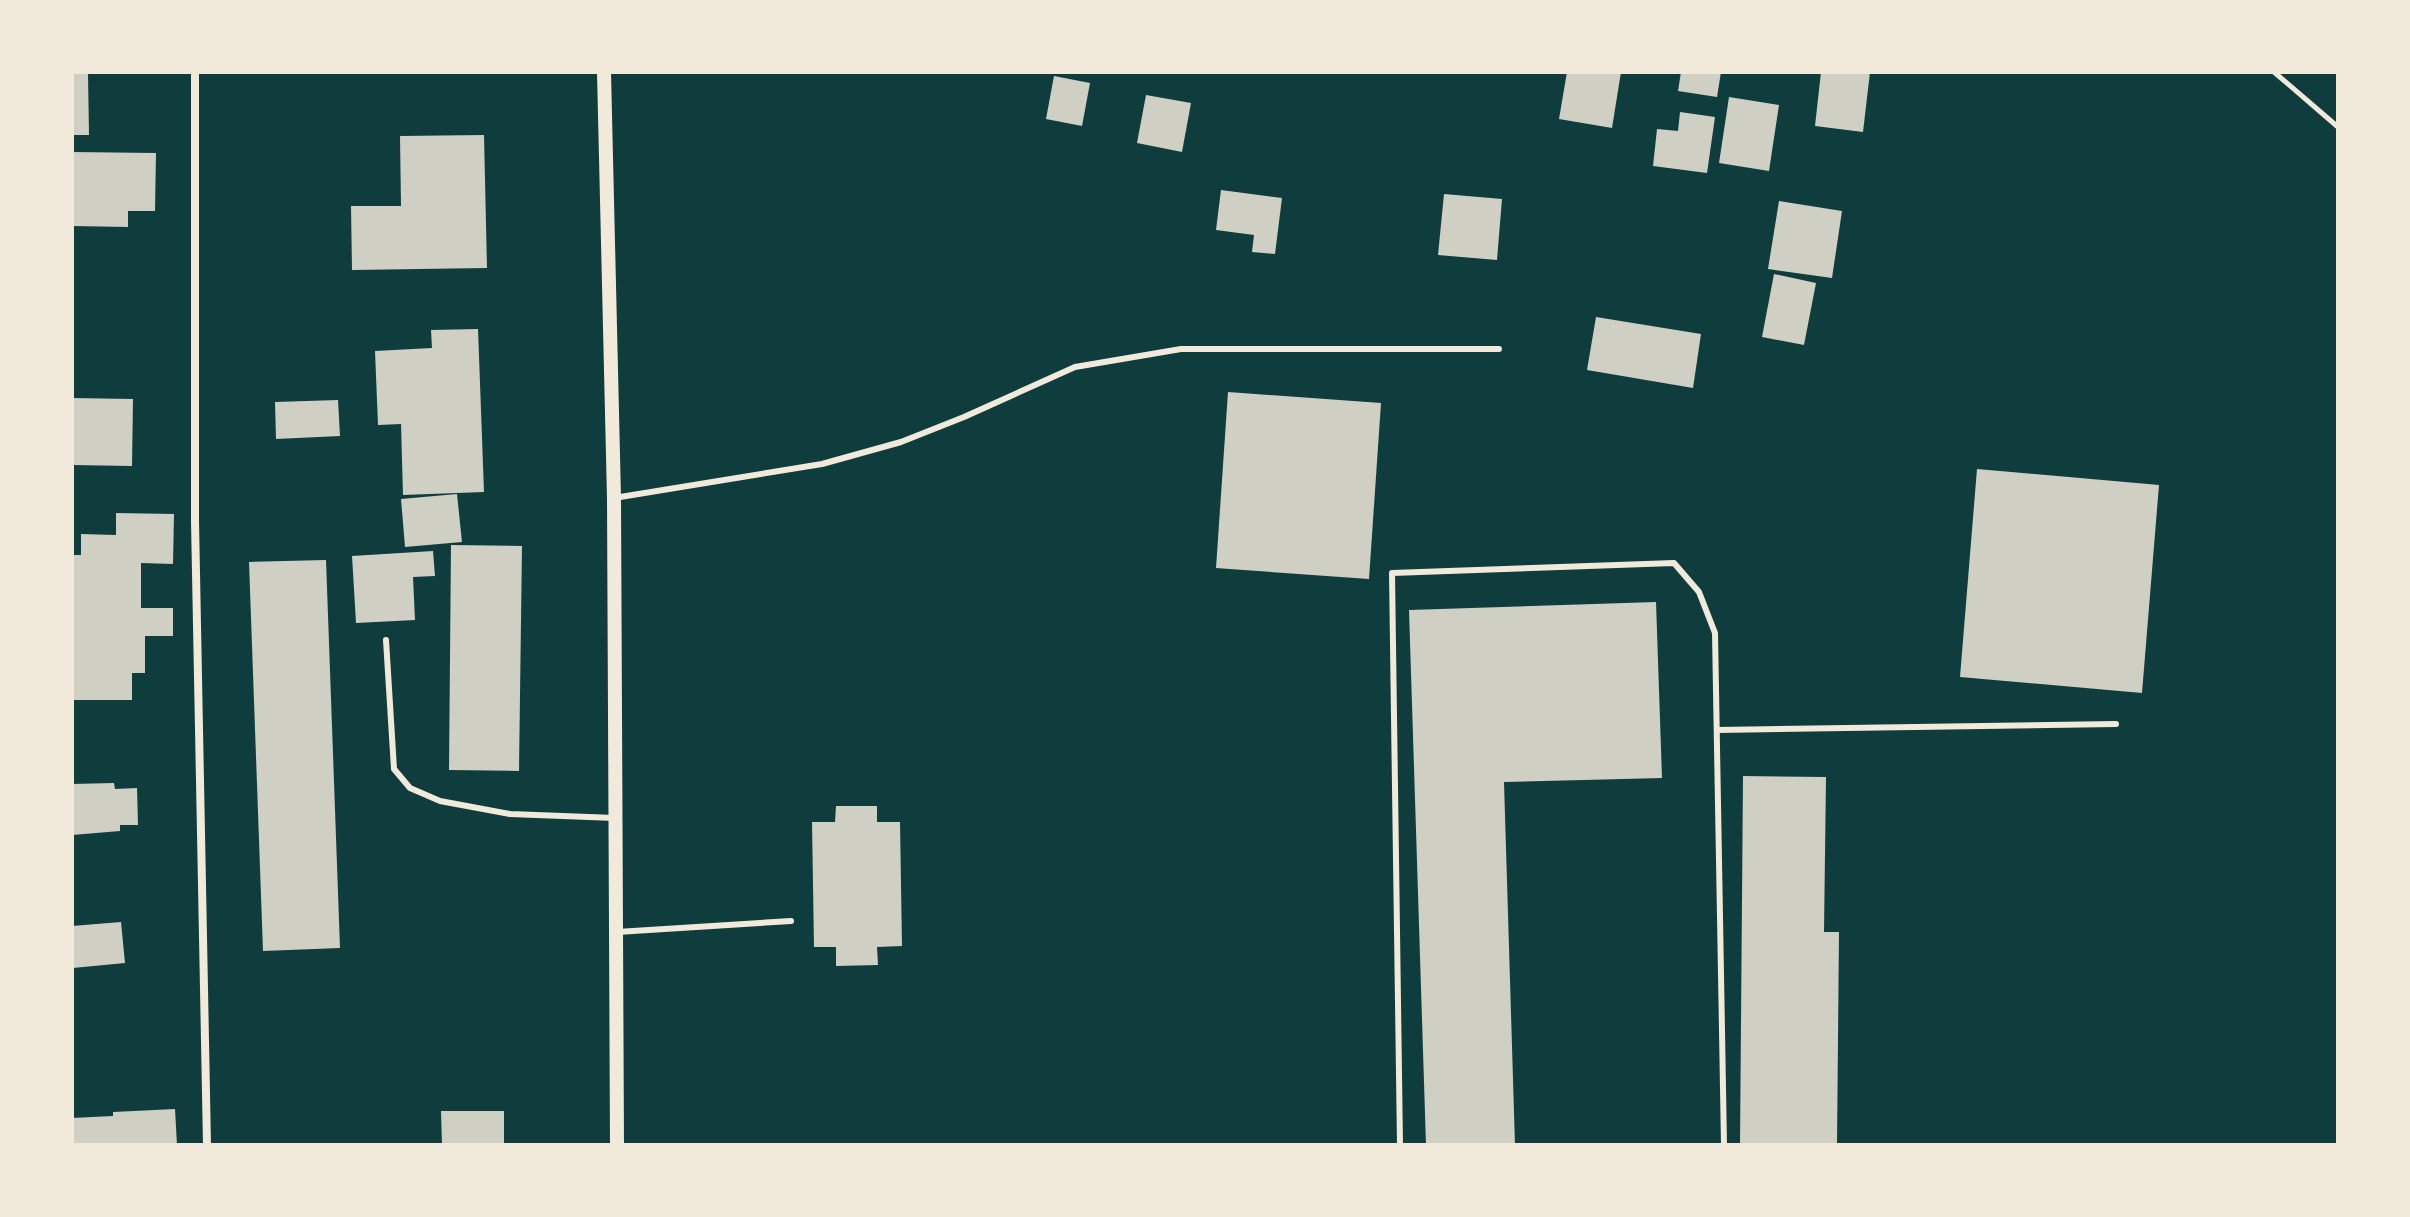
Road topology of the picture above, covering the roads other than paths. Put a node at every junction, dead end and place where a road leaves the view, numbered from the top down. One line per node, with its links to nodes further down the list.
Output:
1 (195, 72): 11 (street)
2 (604, 72): 4 (street)
3 (1499, 349): 4 (lane)
4 (614, 498): 8 (street)
5 (386, 640): 8 (lane)
6 (2116, 724): 7 (lane)
7 (1717, 730): 13 (lane); 14 (lane)
8 (615, 818): 10 (street)
9 (791, 921): 10 (lane)
10 (614, 932): 12 (street)
11 (207, 1145)
12 (617, 1145)
13 (1400, 1145)
14 (1724, 1145)

